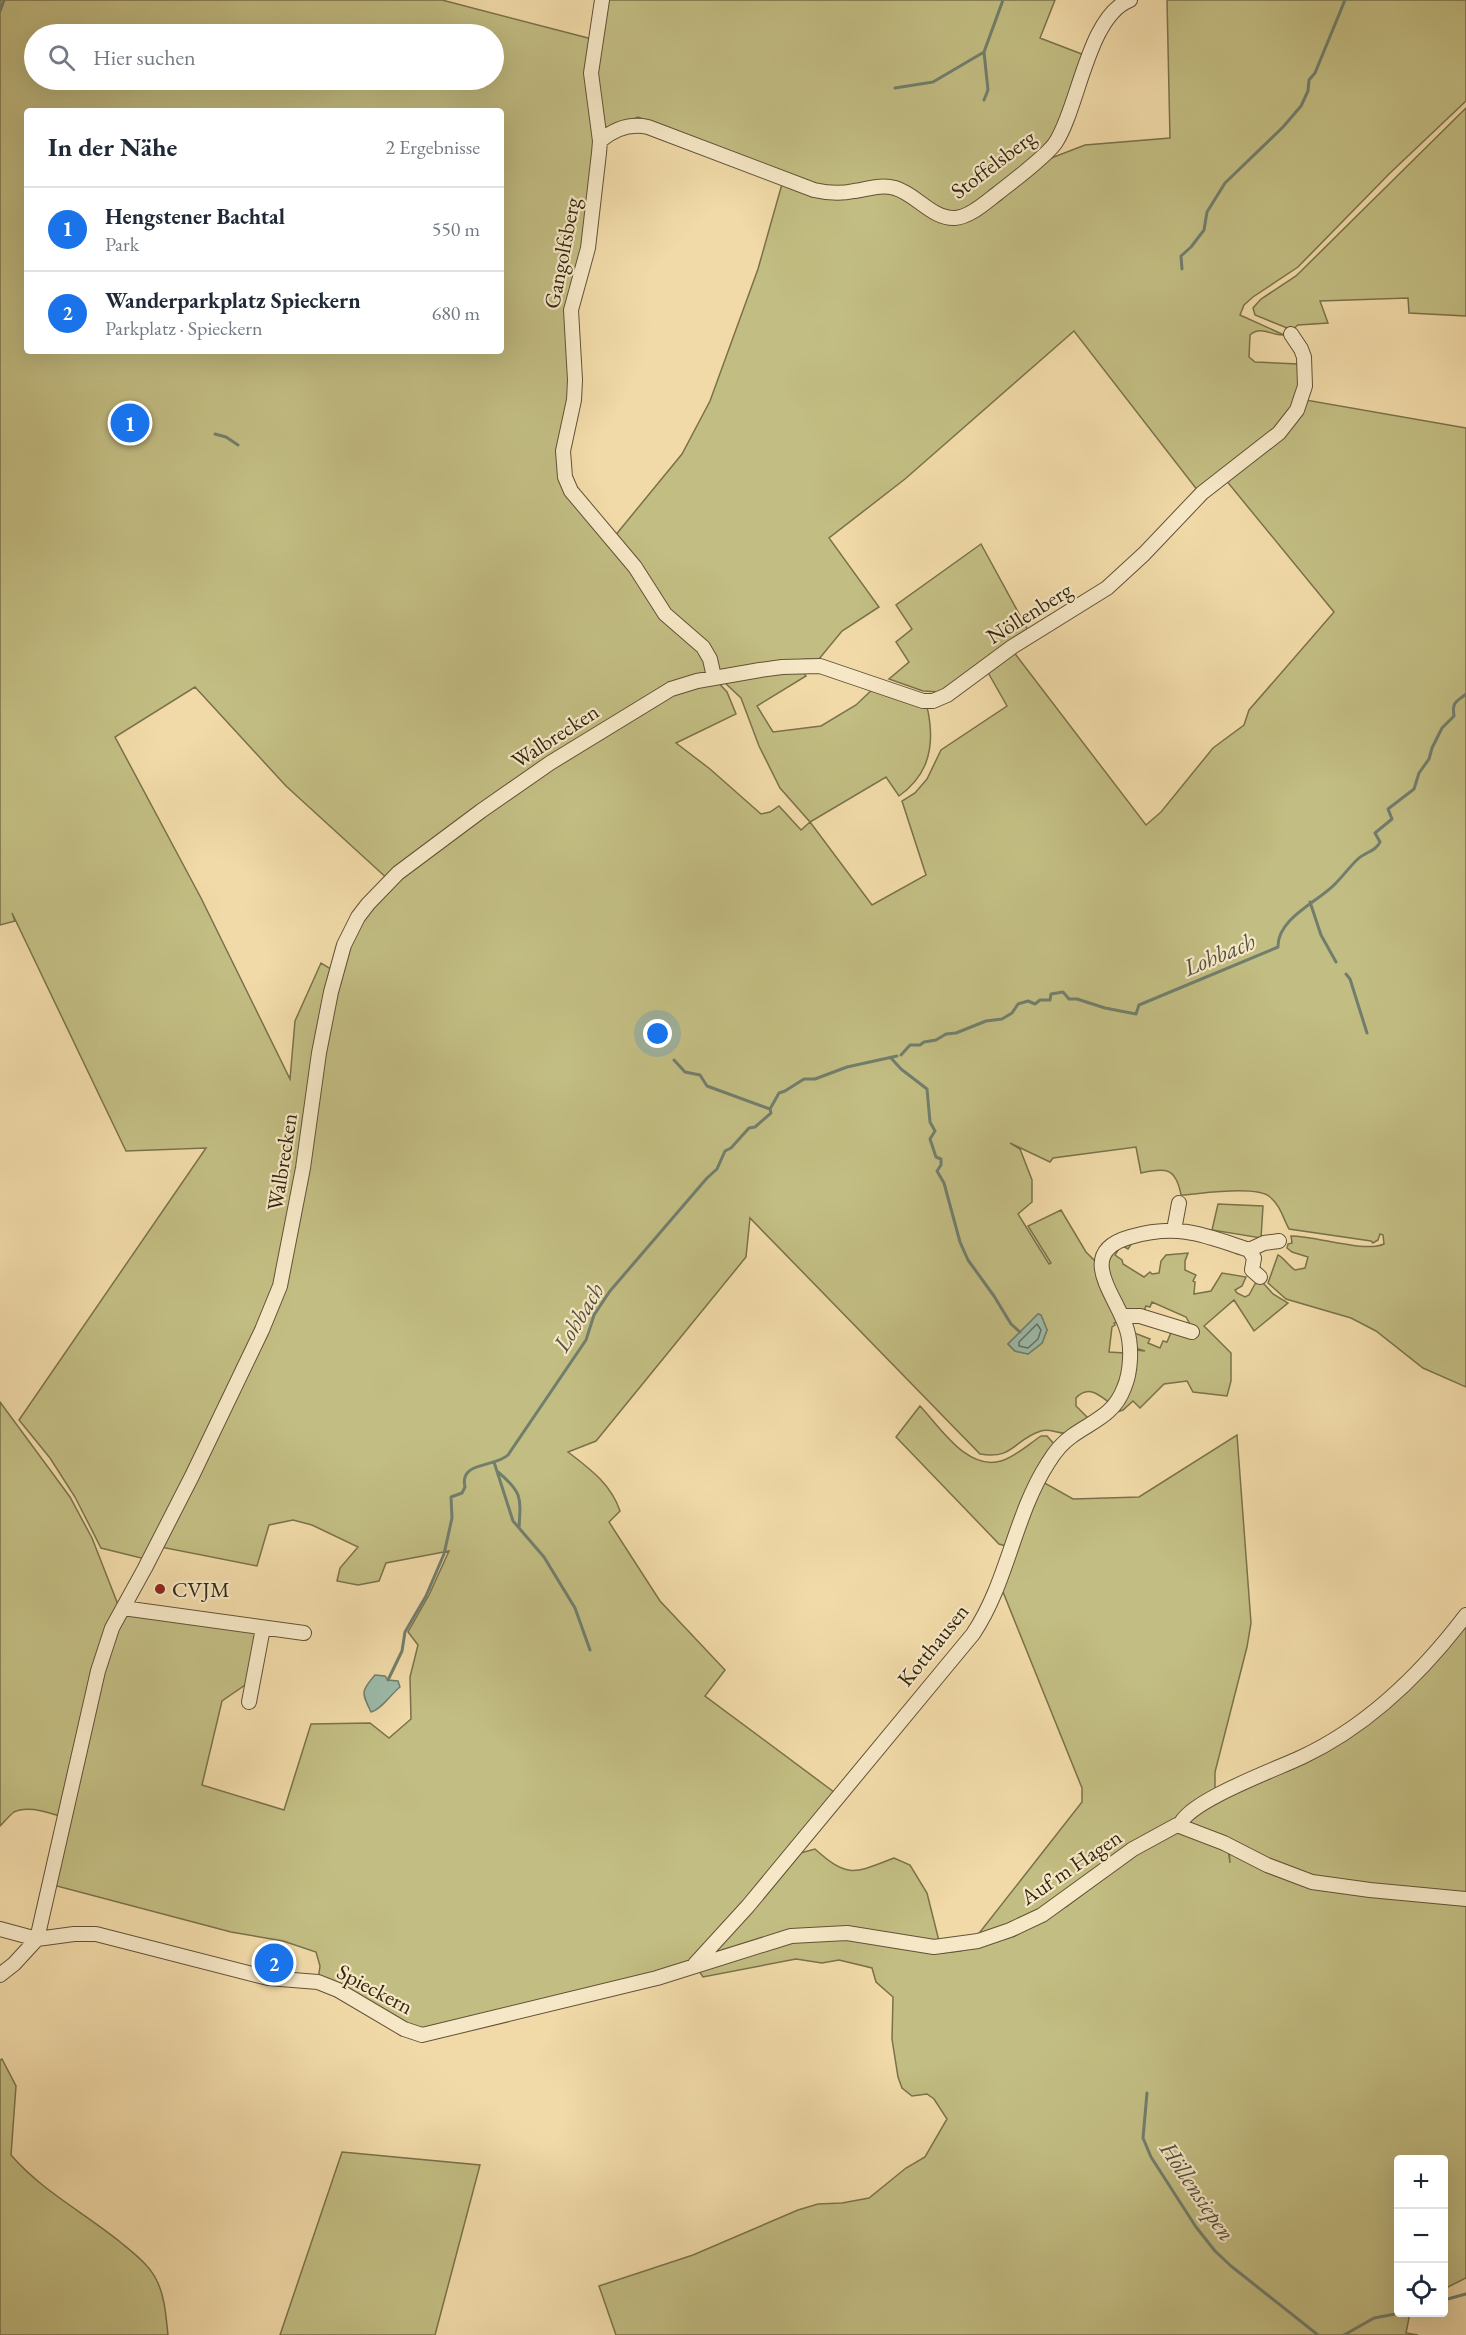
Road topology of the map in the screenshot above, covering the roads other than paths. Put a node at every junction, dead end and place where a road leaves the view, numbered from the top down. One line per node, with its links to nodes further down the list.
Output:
1 (602, 0): 3 (street, Gangolfsberg)
2 (1130, 0): 3 (street, Stoffelsberg)
3 (600, 141): 5 (street, Gangolfsberg)
4 (1291, 334): 5 (street, Nöllenberg)
5 (714, 677): 6 (street, Nöllenberg)
6 (650, 700): 14 (street, Walbrecken)
7 (1179, 1203): 8 (street)
8 (1174, 1230): 10 (street, Kotthausen); 12 (street, Kotthausen)
9 (1280, 1241): 10 (street)
10 (1249, 1250): 11 (street)
11 (1260, 1277)
12 (1122, 1316): 13 (street); 23 (street, Kotthausen)
13 (1192, 1332)
14 (123, 1608): 16 (street); 22 (street, Walbrecken)
15 (1466, 1615): 19 (street, Auf'm Hagen)
16 (263, 1628): 17 (street); 18 (street)
17 (304, 1633)
18 (249, 1702)
19 (1180, 1825): 20 (street); 23 (street, Auf'm Hagen)
20 (1466, 1899)
21 (0, 1929): 22 (street, Spieckern)
22 (37, 1939): 23 (street, Spieckern); 24 (street)
23 (691, 1967)
24 (0, 1975)

